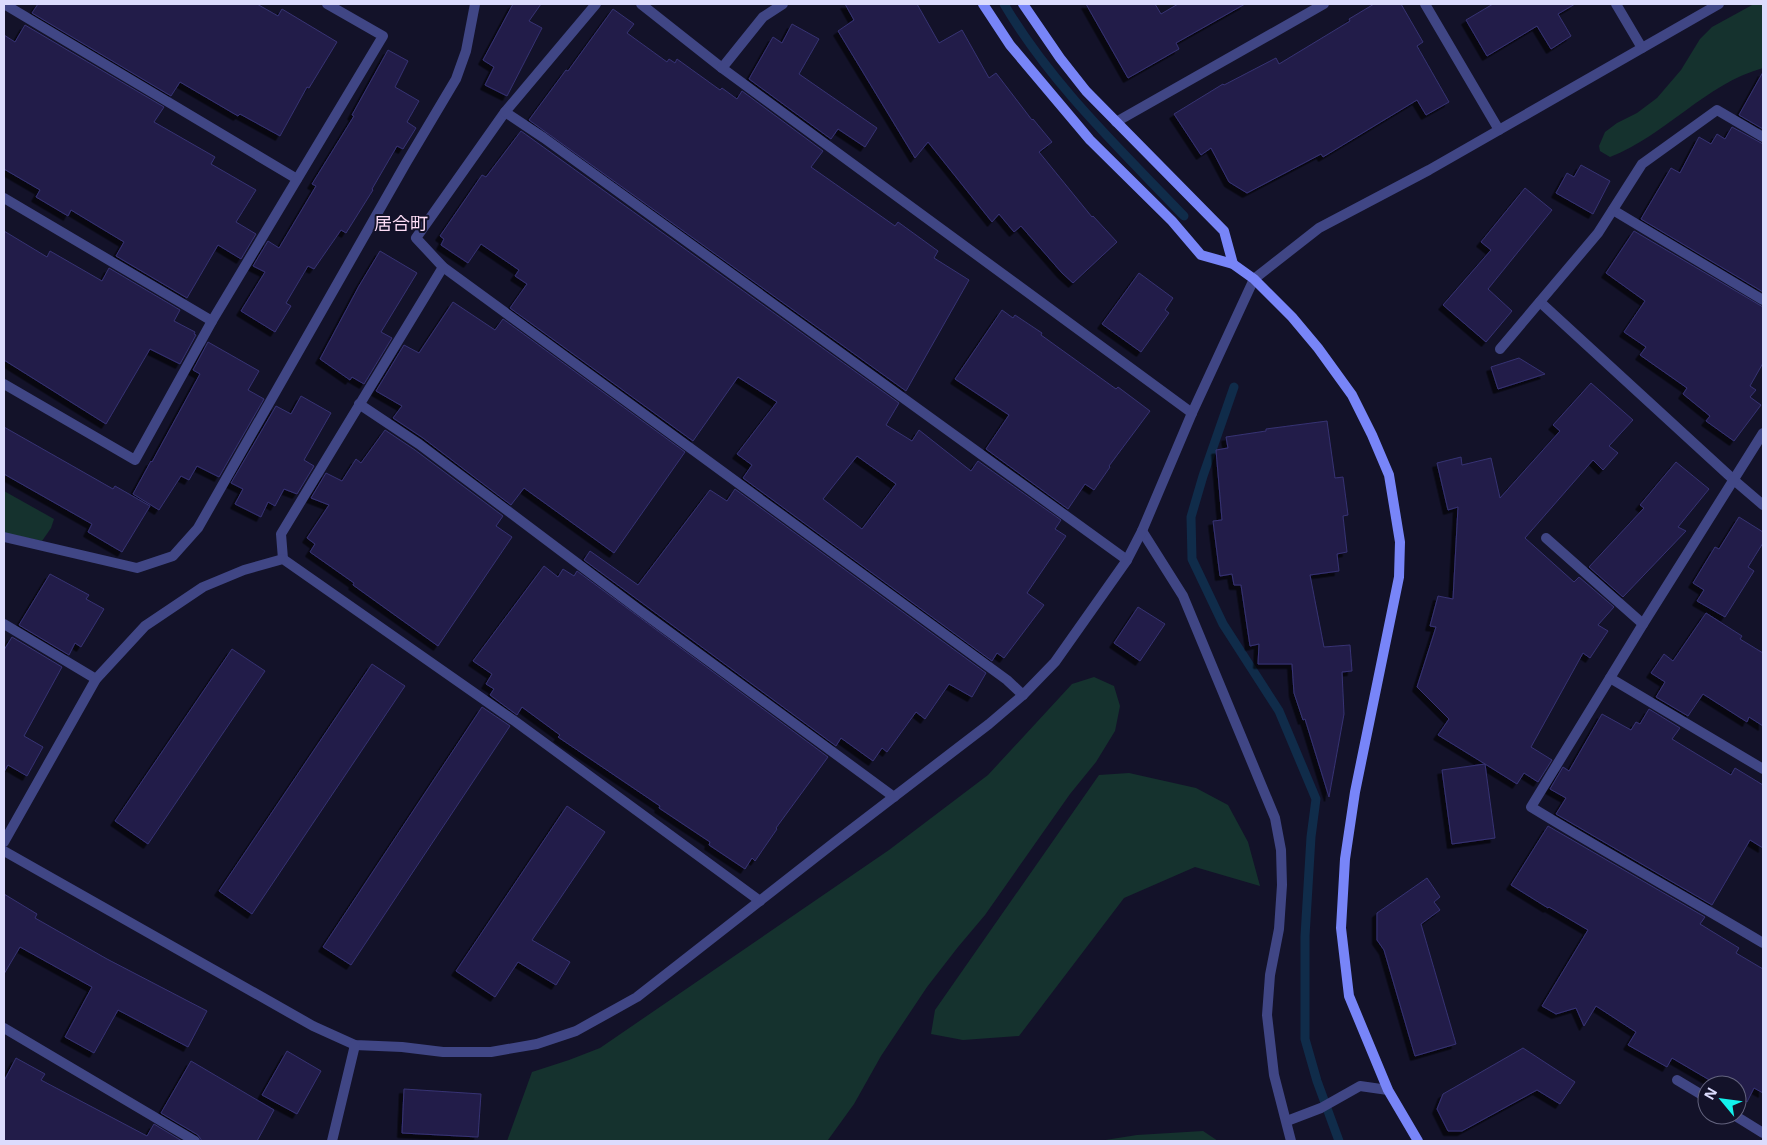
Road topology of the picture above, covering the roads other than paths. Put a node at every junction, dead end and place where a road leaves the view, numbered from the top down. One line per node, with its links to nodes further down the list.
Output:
1 (4, 4): 19 (street)
2 (327, 4): 19 (street)
3 (475, 4): 36 (street)
4 (596, 4): 15 (street)
5 (641, 4): 14 (street)
6 (783, 4): 14 (street)
7 (983, 4): 22 (street)
8 (1023, 4): 16 (street)
9 (1324, 4): 16 (street)
10 (1425, 4): 17 (street)
11 (1616, 4): 13 (street)
12 (1719, 4): 13 (street)
13 (1642, 48): 17 (street)
14 (722, 68): 31 (street)
15 (505, 112): 23 (street); 39 (street)
16 (1116, 122): 22 (street)
17 (1499, 130): 24 (street)
18 (1763, 137): 21 (street)
19 (297, 179): 27 (street)
20 (4, 198): 27 (street)
21 (1613, 210): 25 (street); 26 (street)
22 (1233, 264): 24 (street)
23 (443, 266): 30 (street); 44 (street)
24 (1254, 279): 31 (street); 54 (street)
25 (1763, 300)
26 (1540, 302): 28 (street); 33 (street)
27 (212, 321): 29 (street)
28 (1500, 349)
29 (4, 384)
30 (359, 404): 38 (street); 46 (street)
31 (1192, 413): 35 (street)
32 (1763, 433): 33 (street)
33 (1734, 480): 34 (street); 41 (street)
34 (1763, 505)
35 (1142, 531): 39 (street); 56 (street)
36 (4, 537)
37 (1546, 538): 41 (street)
38 (283, 559): 43 (street); 49 (street)
39 (1127, 560): 44 (street)
40 (4, 624): 43 (street)
41 (1643, 624): 42 (street)
42 (1610, 678): 45 (street); 50 (street)
43 (96, 679): 47 (street)
44 (1023, 695): 46 (street)
45 (1763, 769)
46 (894, 797): 49 (street)
47 (4, 842)
48 (4, 851): 52 (street)
49 (760, 901): 52 (street)
50 (1763, 943)
51 (4, 1028): 59 (street)
52 (355, 1045): 60 (street)
53 (1677, 1080): 55 (street)
54 (1388, 1090): 56 (street); 62 (street)
55 (1697, 1092)
56 (1286, 1121): 61 (street)
57 (1747, 1123): 58 (street)
58 (1763, 1133)
59 (195, 1141)
60 (332, 1141)
61 (1291, 1141)
62 (1418, 1141)

